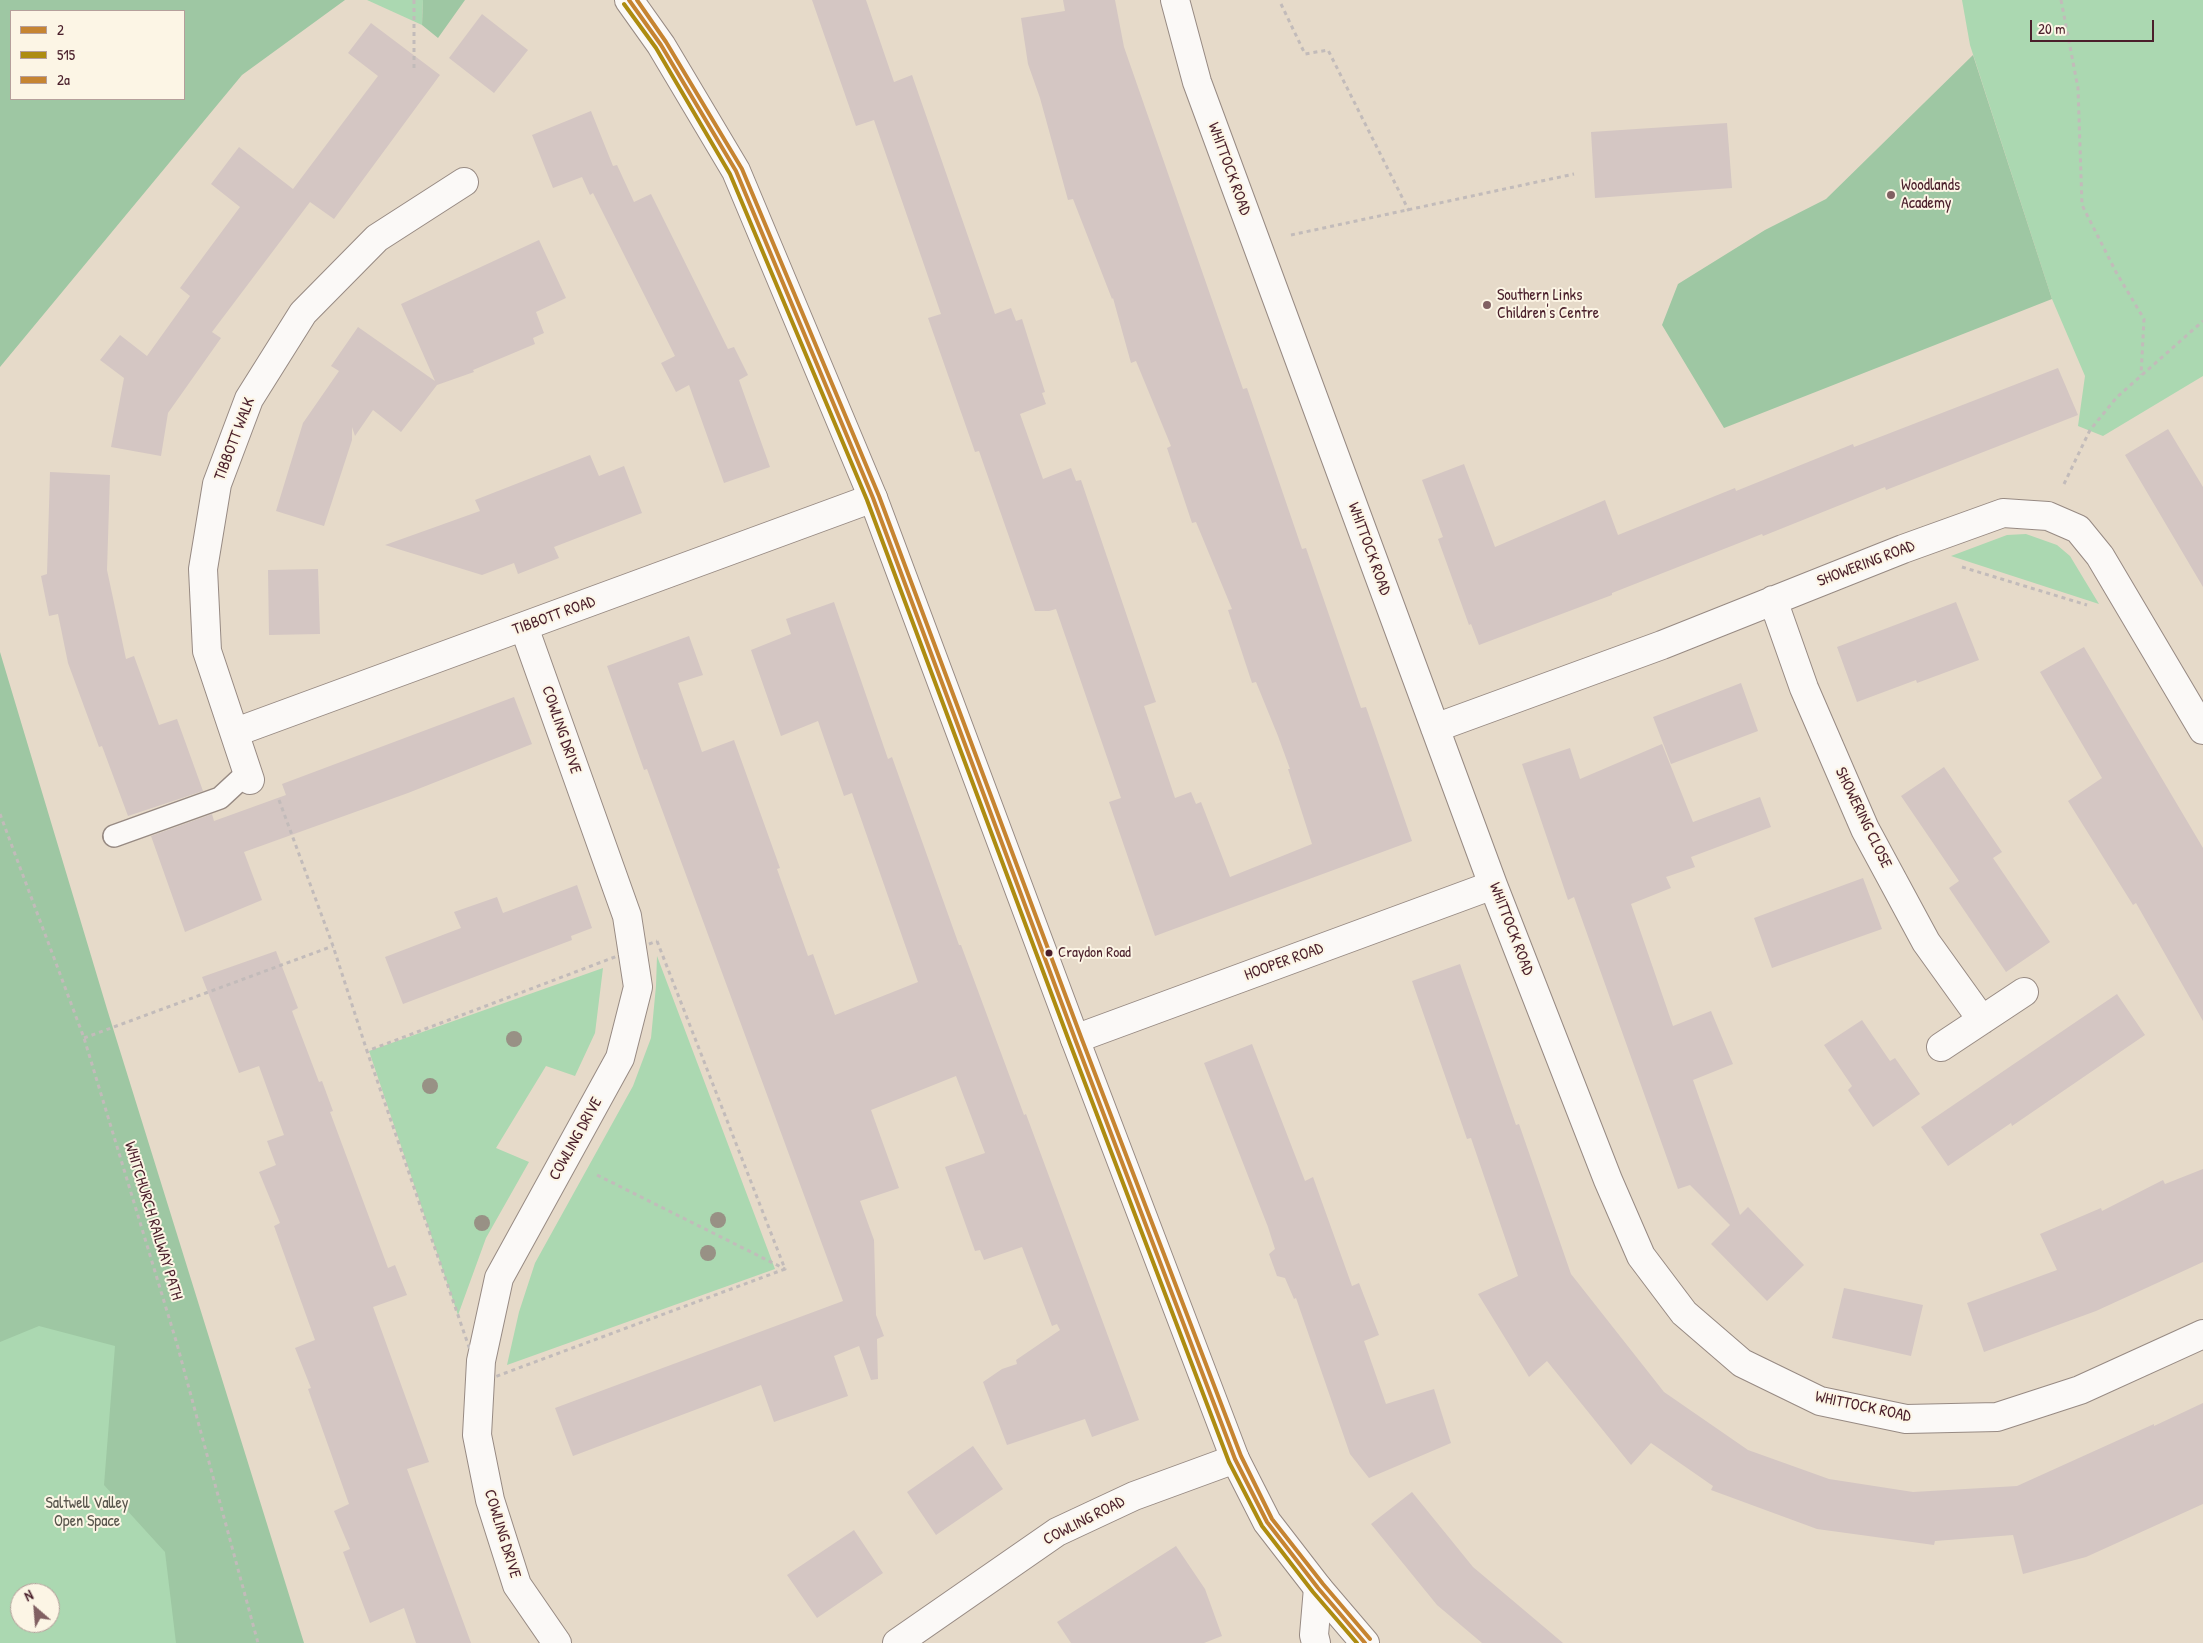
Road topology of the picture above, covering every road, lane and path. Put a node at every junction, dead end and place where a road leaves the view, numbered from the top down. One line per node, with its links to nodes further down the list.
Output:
1 (414, 0): 6 (path)
2 (629, 0): 13 (street)
3 (1175, 0): 10 (street, WHITTOCK ROAD)
4 (2061, 0): 12 (path)
5 (1281, 4): 9 (path)
6 (414, 69)
7 (1574, 174): 9 (path)
8 (464, 182): 21 (street, TIBBOTT WALK)
9 (1409, 211): 10 (path)
10 (1256, 242): 19 (street, WHITTOCK ROAD)
11 (2203, 322): 12 (path)
12 (2141, 375): 14 (path)
13 (873, 498): 18 (street, TIBBOTT ROAD); 31 (street)
14 (2048, 516): 16 (street, SHOWERING ROAD); 17 (street, SHOWERING ROAD)
15 (1960, 566): 17 (path)
16 (1773, 600): 19 (street, SHOWERING ROAD); 29 (street, SHOWERING CLOSE)
17 (2138, 620): 20 (street, SHOWERING ROAD)
18 (524, 627): 21 (street, TIBBOTT ROAD); 27 (street, COWLING DRIVE)
19 (1436, 728): 25 (street, WHITTOCK ROAD)
20 (2203, 730)
21 (236, 732): 22 (street, TIBBOTT WALK)
22 (249, 776): 24 (lane); 26 (path)
23 (0, 814): 30 (path, WHITCHURCH RAILWAY PATH)
24 (114, 836)
25 (1493, 885): 31 (street, HOOPER ROAD); 36 (street, WHITTOCK ROAD)
26 (333, 946): 30 (path); 33 (path)
27 (632, 950): 33 (path); 34 (street, COWLING DRIVE); 35 (path)
28 (2024, 992): 29 (street)
29 (1982, 1020): 32 (street)
30 (84, 1038): 40 (path, WHITCHURCH RAILWAY PATH)
31 (1075, 1039): 38 (street)
32 (1941, 1048)
33 (367, 1051): 37 (path)
34 (565, 1159): 35 (path); 37 (street, COWLING DRIVE)
35 (785, 1269): 37 (path)
36 (2203, 1334)
37 (480, 1382): 41 (street, COWLING DRIVE)
38 (1235, 1459): 39 (street); 42 (street, COWLING ROAD)
39 (1318, 1588): 43 (street); 44 (street)
40 (258, 1643)
41 (557, 1643)
42 (897, 1643)
43 (1316, 1643)
44 (1365, 1643)

